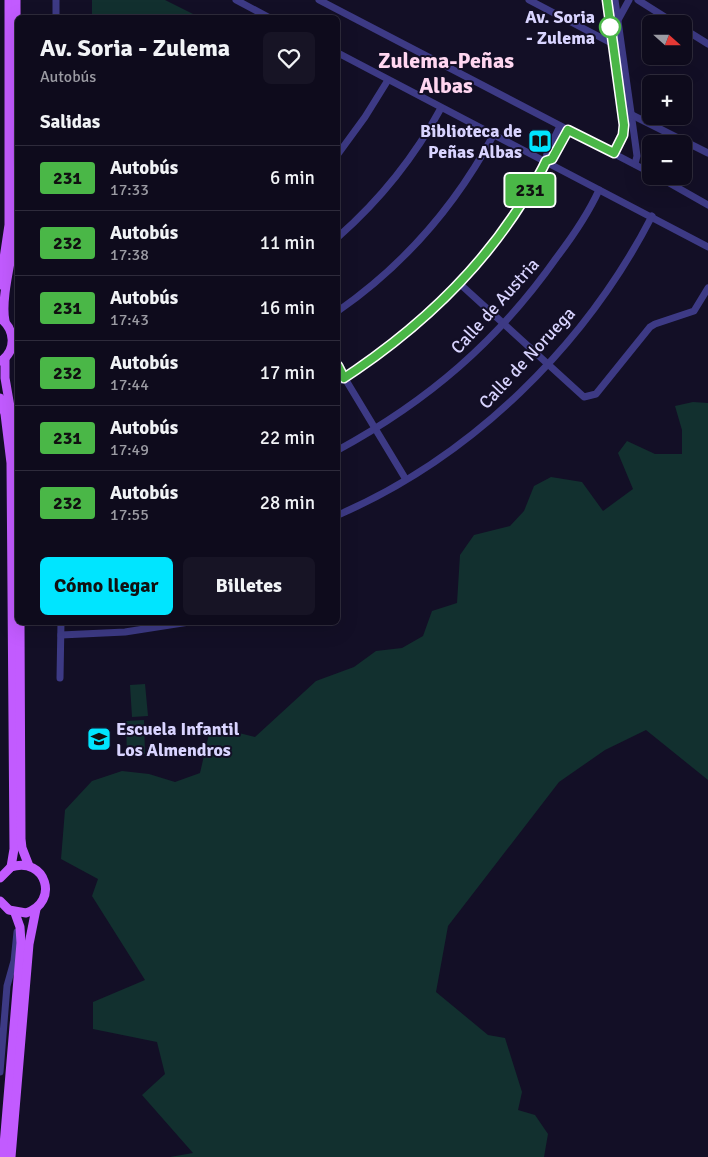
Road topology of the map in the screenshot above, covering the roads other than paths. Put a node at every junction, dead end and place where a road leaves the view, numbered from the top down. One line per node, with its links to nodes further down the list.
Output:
1 (8, 0): 43 (main road)
2 (16, 0): 11 (main road)
3 (56, 0): 12 (street)
4 (236, 0): 13 (street)
5 (319, 0): 26 (street)
6 (529, 0): 18 (street)
7 (606, 0): 18 (street)
8 (615, 0): 15 (street)
9 (629, 0): 15 (street)
10 (638, 0): 14 (street)
11 (16, 15)
12 (56, 15)
13 (264, 15)
14 (662, 15)
15 (618, 21): 17 (street)
16 (692, 34): 19 (street)
17 (620, 35): 18 (street); 20 (street)
18 (612, 42): 20 (street); 25 (street)
19 (708, 44)
20 (623, 52): 24 (street)
21 (340, 54): 22 (street)
22 (388, 80): 23 (street); 29 (street)
23 (441, 108): 28 (street); 40 (street)
24 (631, 113): 25 (street); 31 (street); 33 (street)
25 (623, 114): 30 (street)
26 (560, 126): 27 (street); 32 (street)
27 (568, 130): 30 (street); 32 (street)
28 (494, 134): 32 (street); 45 (street)
29 (340, 151)
30 (614, 153): 33 (street)
31 (708, 153)
32 (546, 161): 36 (street); 42 (street)
33 (635, 164): 34 (street)
34 (642, 168)
35 (673, 185): 37 (street)
36 (599, 190): 38 (street); 47 (street, Calle de Austria)
37 (708, 205)
38 (652, 216): 41 (street); 50 (street, Calle de Noruega)
39 (15, 226): 46 (main road)
40 (340, 235)
41 (708, 247)
42 (460, 284): 47 (street); 52 (street)
43 (0, 285)
44 (708, 288): 50 (street)
45 (340, 309)
46 (2, 319): 48 (main road)
47 (504, 325): 50 (street); 55 (street, Calle de Austria)
48 (14, 331): 49 (main road)
49 (8, 355): 56 (main road)
50 (546, 365): 58 (street, Calle de Noruega)
51 (340, 370): 52 (street)
52 (344, 378): 53 (street); 55 (street)
53 (340, 381)
54 (0, 398): 66 (main road)
55 (376, 429): 57 (street, Calle de Austria); 58 (street)
56 (15, 436)
57 (340, 449)
58 (405, 478): 59 (street, Calle de Noruega)
59 (340, 513)
60 (20, 625): 65 (main road)
61 (61, 625): 63 (street)
62 (170, 625): 63 (street)
63 (61, 635): 64 (street)
64 (60, 678)
65 (29, 866): 66 (main road); 69 (main road)
66 (11, 867): 67 (main road)
67 (1, 874)
68 (0, 901): 70 (main road)
69 (36, 908): 70 (main road); 74 (main road)
70 (16, 917): 71 (street); 73 (main road)
71 (0, 1061): 72 (street)
72 (0, 1072)
73 (3, 1157)
74 (11, 1157)

